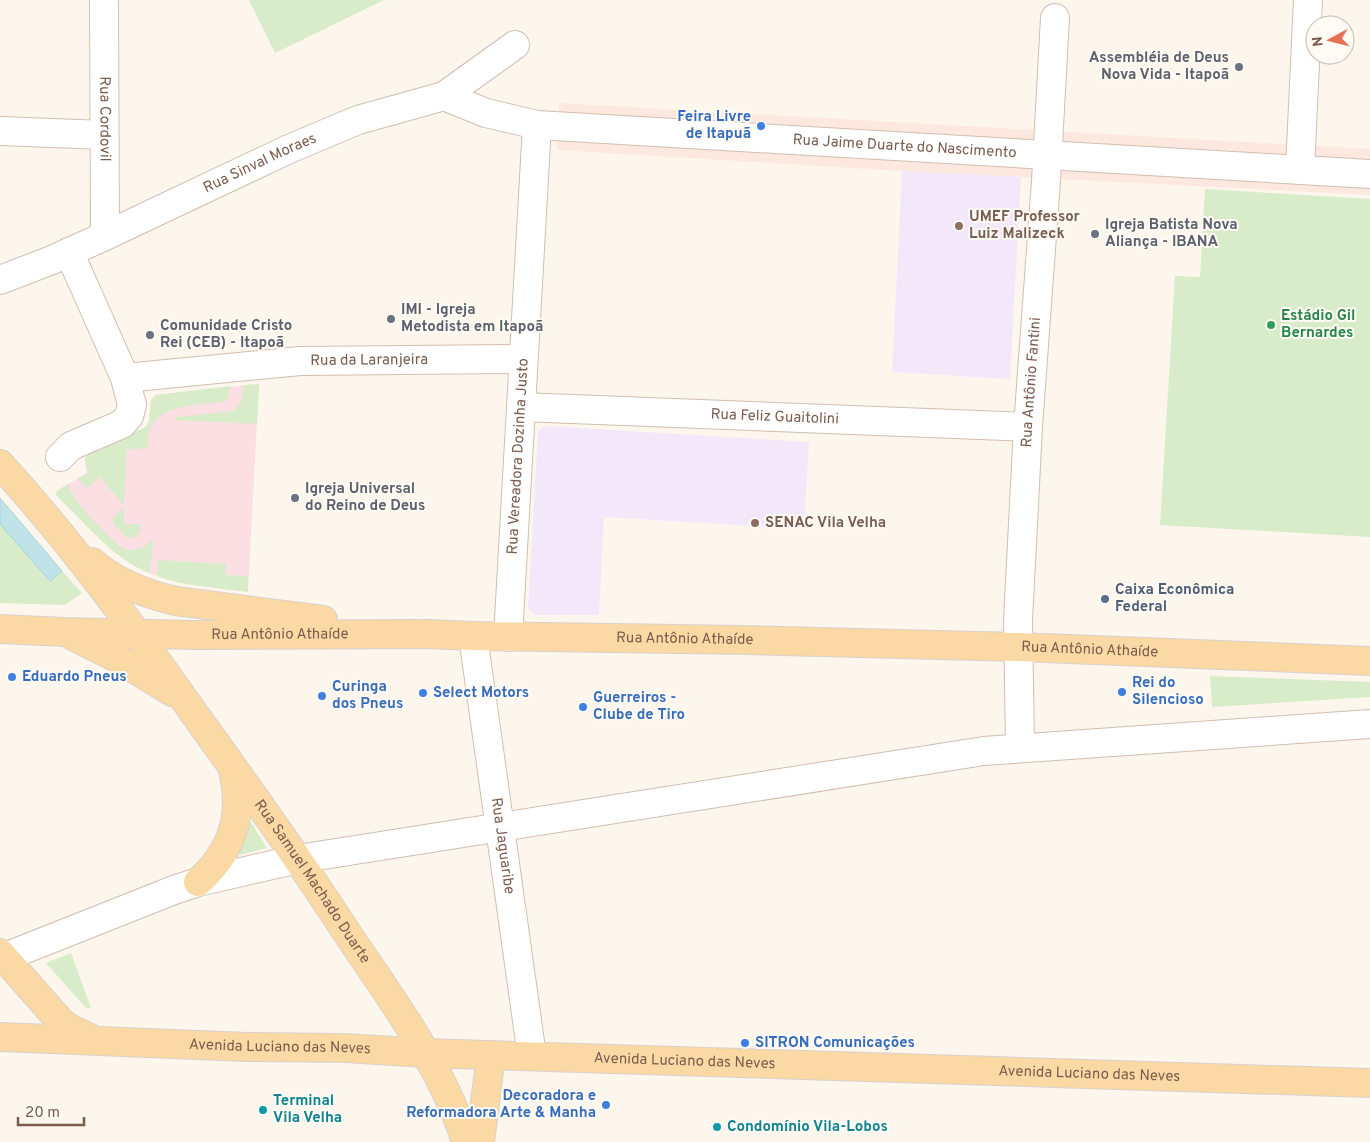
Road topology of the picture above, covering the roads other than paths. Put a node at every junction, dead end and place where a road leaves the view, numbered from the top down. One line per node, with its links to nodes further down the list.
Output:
1 (104, 0): 8 (street, Rua Cordovil)
2 (1308, 0): 10 (street)
3 (1055, 18): 9 (street, Rua Antônio Fantini)
4 (515, 45): 5 (street, Rua Sinval Moraes)
5 (444, 96): 6 (street, Rua Jaime Duarte do Nascimento); 12 (street, Rua Sinval Moraes)
6 (537, 125): 9 (street, Rua Jaime Duarte do Nascimento); 15 (street, Rua Vereadora Dozinha Justo)
7 (0, 130): 8 (street)
8 (104, 135): 12 (street, Rua Cordovil)
9 (1048, 155): 10 (street, Rua Jaime Duarte do Nascimento); 18 (street, Rua Antônio Fantini)
10 (1300, 169): 11 (street, Rua Jaime Duarte do Nascimento)
11 (1370, 174)
12 (105, 236): 13 (street, Rua Sinval Moraes)
13 (70, 252): 14 (street, Rua Sinval Moraes); 16 (street)
14 (0, 280)
15 (523, 359): 16 (street, Rua da Laranjeira); 17 (street, Rua Vereadora Dozinha Justo)
16 (125, 378): 19 (street)
17 (521, 407): 18 (street, Rua Feliz Guaitolini); 27 (street, Rua Vereadora Dozinha Justo)
18 (1028, 427): 28 (street, Rua Antônio Fantini)
19 (60, 457)
20 (0, 464): 21 (main road)
21 (63, 538): 24 (main road, Rua Samuel Machado Duarte); 25 (main road)
22 (0, 629): 23 (main road, Rua Antônio Athaíde)
23 (64, 632): 24 (main road, Rua Antônio Athaíde); 30 (main road)
24 (138, 634): 25 (main road, Rua Antônio Athaíde); 30 (main road, Rua Samuel Machado Duarte)
25 (428, 634): 26 (main road, Rua Antônio Athaíde)
26 (472, 636): 27 (main road, Rua Antônio Athaíde); 34 (street, Rua Jaguaribe)
27 (508, 637): 28 (main road, Rua Antônio Athaíde)
28 (1018, 647): 29 (main road, Rua Antônio Athaíde); 32 (street, Rua Antônio Fantini)
29 (1370, 661)
30 (187, 704): 33 (main road, Rua Samuel Machado Duarte)
31 (1370, 724): 32 (street)
32 (1020, 748): 34 (street)
33 (231, 766): 35 (main road, Rua Samuel Machado Duarte); 36 (main road)
34 (499, 827): 35 (street); 42 (street, Rua Jaguaribe)
35 (298, 858): 36 (street); 40 (main road, Rua Samuel Machado Duarte)
36 (198, 882): 37 (street)
37 (1, 956): 39 (main road)
38 (0, 1036): 39 (main road, Avenida Luciano das Neves)
39 (96, 1040): 40 (main road, Avenida Luciano das Neves)
40 (425, 1053): 41 (main road, Avenida Luciano das Neves); 44 (main road, Rua Samuel Machado Duarte)
41 (491, 1054): 42 (main road, Avenida Luciano das Neves); 45 (main road)
42 (532, 1056): 43 (main road, Avenida Luciano das Neves)
43 (1370, 1083)
44 (466, 1142)
45 (480, 1142)

